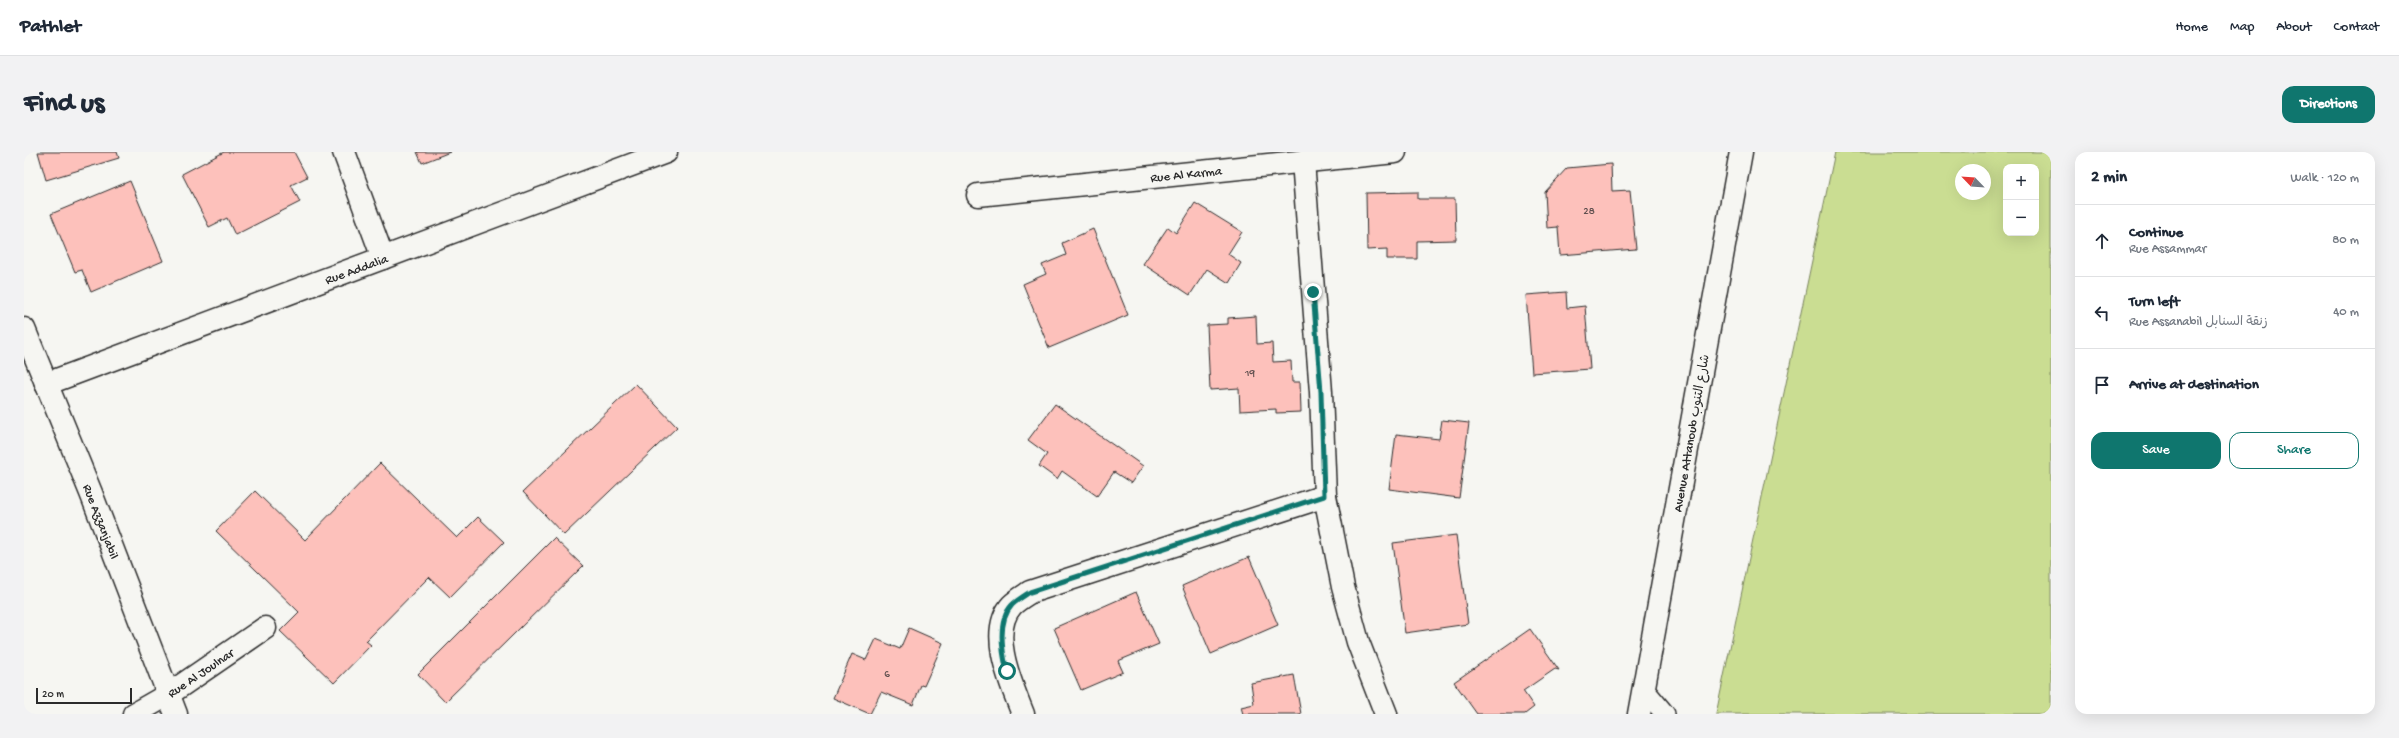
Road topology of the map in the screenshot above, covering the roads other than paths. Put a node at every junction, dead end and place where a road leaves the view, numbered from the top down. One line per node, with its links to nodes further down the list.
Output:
1 (344, 152): 7 (street)
2 (666, 152): 7 (street, Rue Addalia)
3 (1394, 152): 5 (street, Rue Al Karma)
4 (1741, 152): 12 (street, Avenue Attanoub شارع التنوب)
5 (1303, 161): 6 (street, Rue Al Karma); 10 (street)
6 (978, 195)
7 (383, 258): 9 (street, Rue Addalia)
8 (24, 329): 9 (street, Rue Azzanjabil)
9 (46, 384): 13 (street, Rue Azzanjabil)
10 (1324, 496): 16 (street); 17 (street)
11 (265, 628): 13 (street, Rue Al Joulnar)
12 (1644, 689): 18 (street, Avenue Attanoub شارع التنوب); 19 (lane)
13 (169, 694): 14 (street, Rue Al Joulnar); 15 (street, Rue Azzanjabil)
14 (134, 714)
15 (176, 714)
16 (1023, 714)
17 (1386, 714)
18 (1639, 714)
19 (1665, 714)

